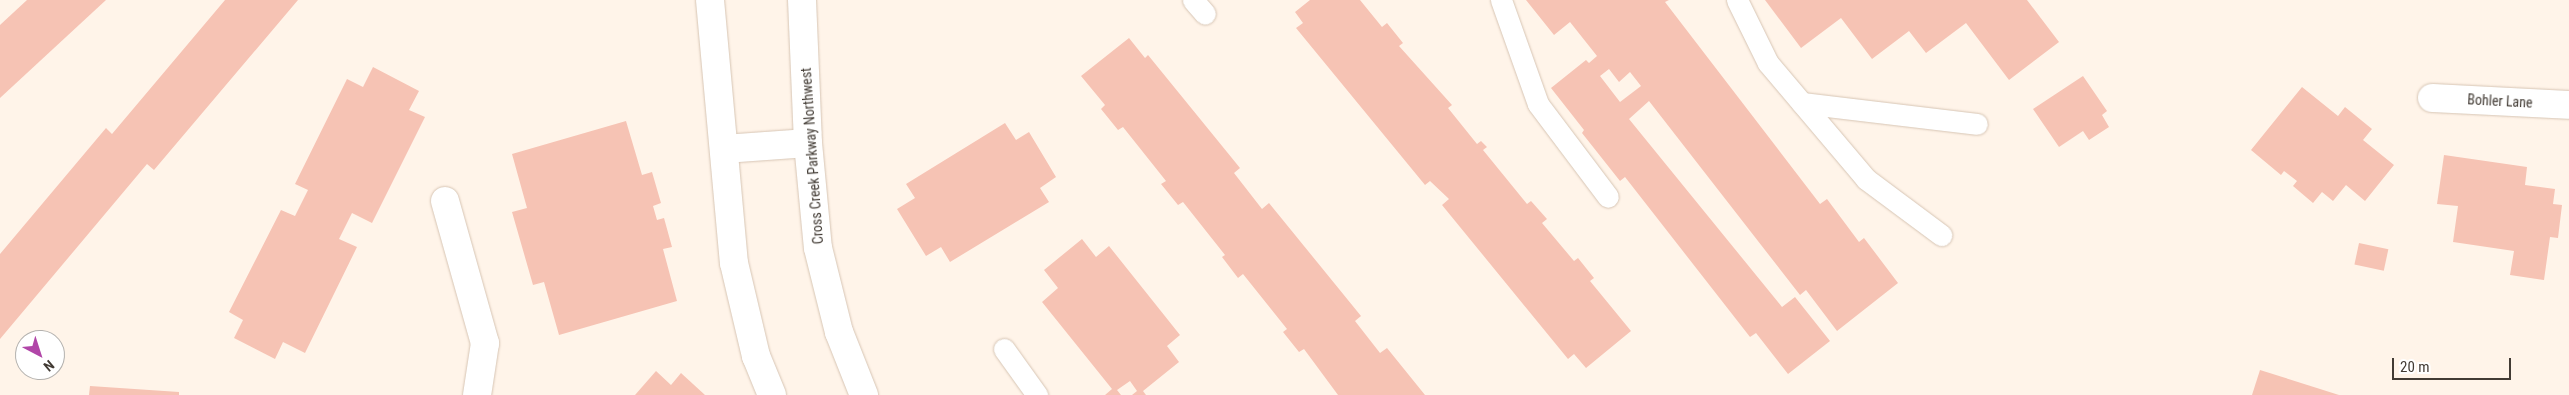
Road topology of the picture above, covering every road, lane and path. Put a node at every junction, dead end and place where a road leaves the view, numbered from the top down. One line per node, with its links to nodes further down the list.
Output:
1 (710, 0): 10 (street)
2 (802, 0): 9 (street, Cross Creek Parkway Northwest)
3 (1501, 0): 11 (lane)
4 (1737, 0): 6 (lane)
5 (2432, 98): 7 (street, Bohler Lane)
6 (1802, 103): 8 (lane); 13 (lane)
7 (2569, 105)
8 (1977, 124)
9 (808, 143): 10 (street); 17 (street, Cross Creek Parkway Northwest)
10 (724, 148): 16 (street)
11 (1608, 198)
12 (445, 201): 15 (street)
13 (1941, 235)
14 (1004, 350): 18 (lane)
15 (477, 395)
16 (772, 395)
17 (864, 395)
18 (1037, 395)

